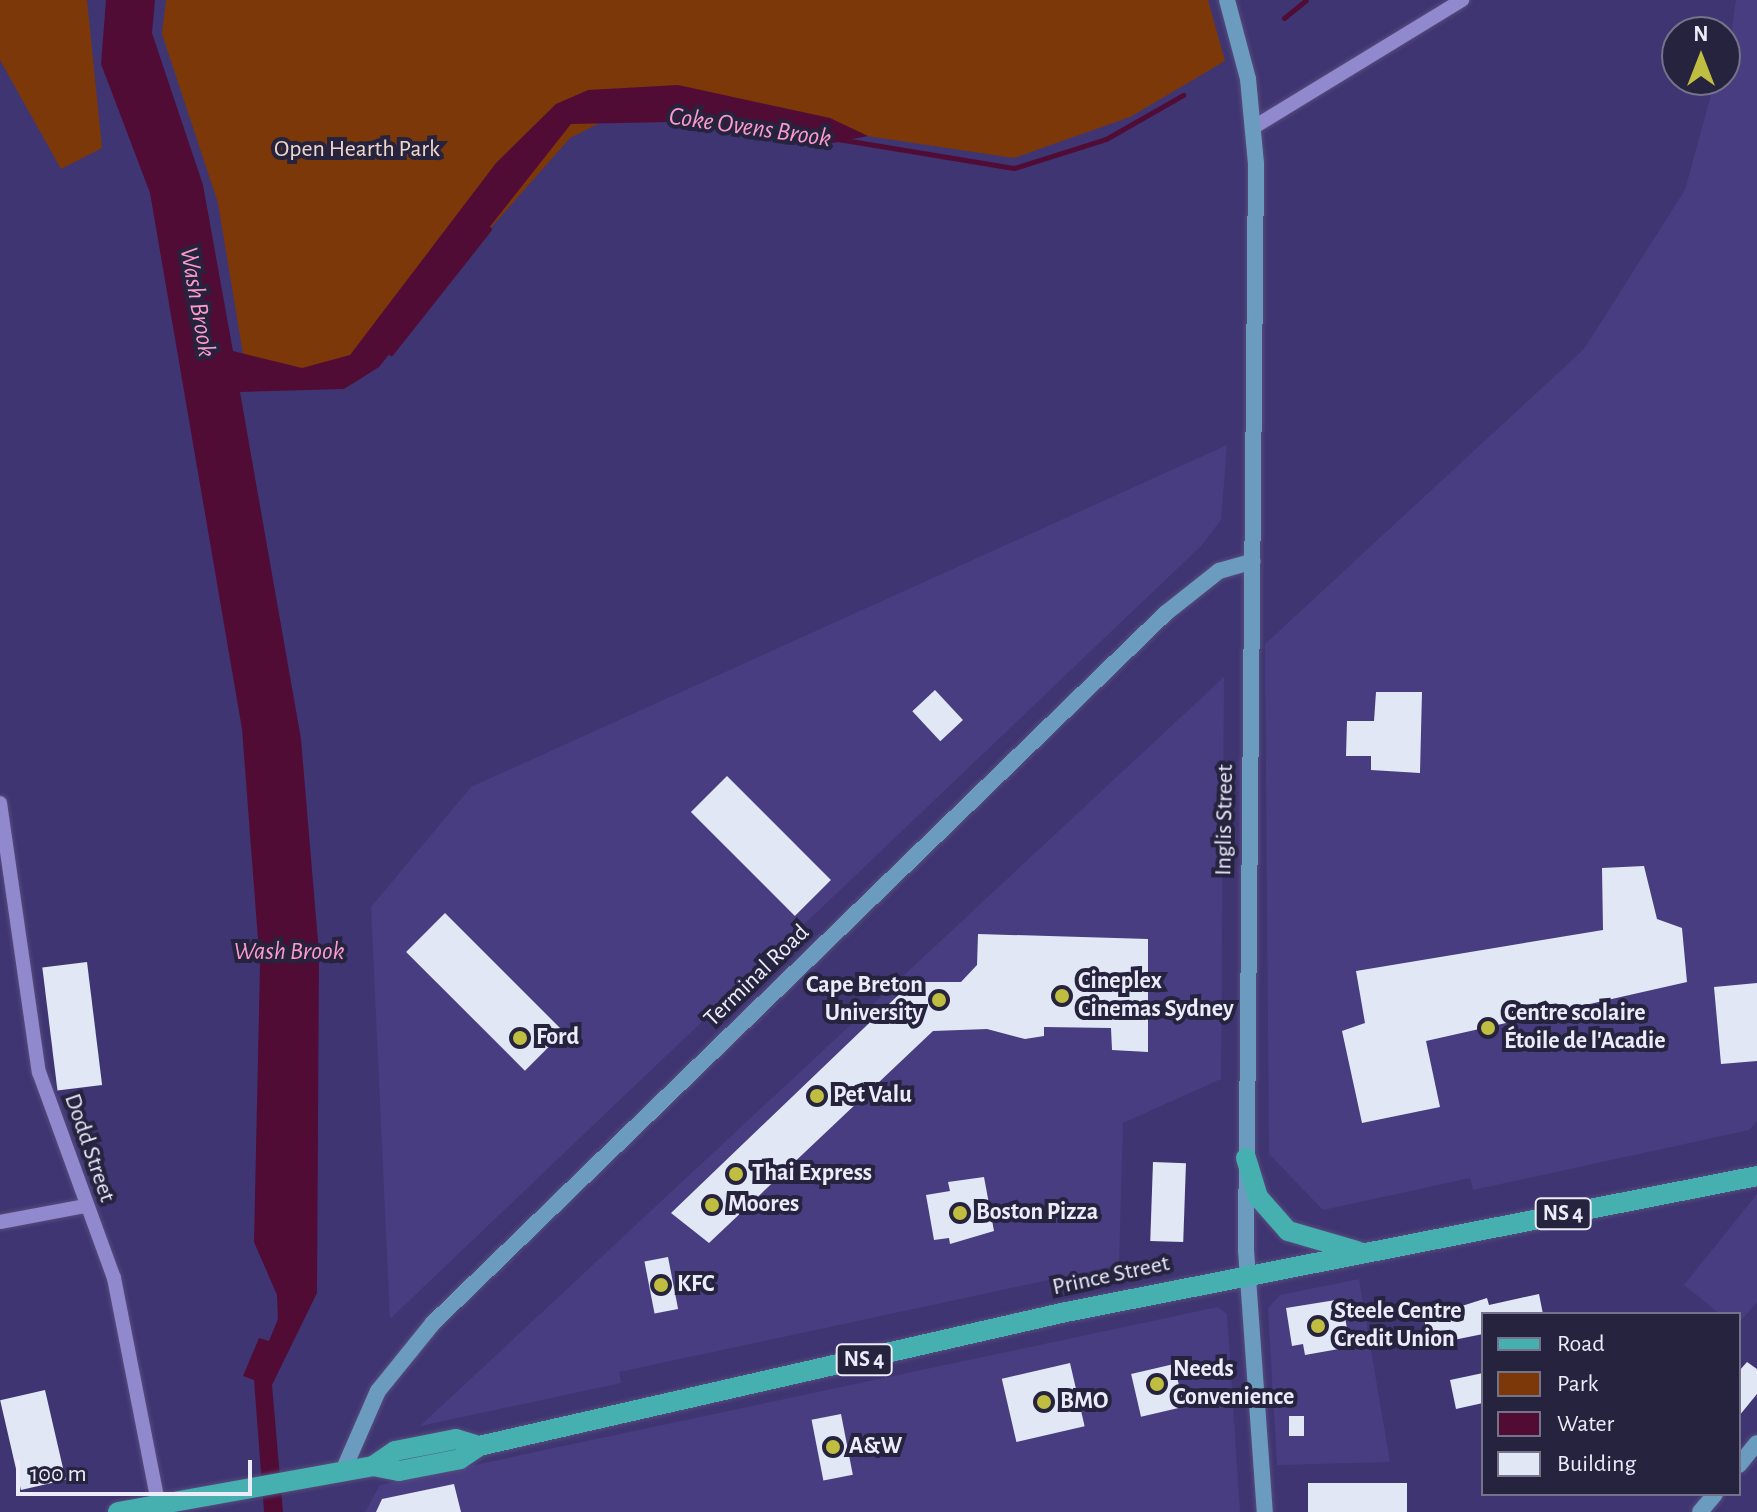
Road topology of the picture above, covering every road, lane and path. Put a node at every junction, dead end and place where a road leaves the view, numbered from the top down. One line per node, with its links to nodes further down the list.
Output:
1 (1227, 0): 3 (street, Inglis Street)
2 (1462, 0): 3 (street)
3 (1254, 127): 4 (street, Inglis Street)
4 (1253, 561): 7 (street, Inglis Street); 15 (street, Terminal Road)
5 (0, 803): 6 (street, Dodd Street)
6 (0, 812): 9 (street, Dodd Street)
7 (1246, 1158): 11 (main road); 12 (street, Inglis Street)
8 (1757, 1176): 11 (main road, Prince Street / NS 4)
9 (85, 1206): 10 (street); 17 (street, Dodd Street)
10 (0, 1222)
11 (1369, 1254): 12 (main road, Prince Street / NS 4)
12 (1247, 1273): 15 (main road, Prince Street / NS 4); 19 (street, Inglis Street)
13 (1757, 1443): 14 (street)
14 (1741, 1463)
15 (343, 1471): 17 (main road, Prince Street / NS 4)
16 (1713, 1496): 20 (street)
17 (158, 1503): 18 (main road, Prince Street / NS 4)
18 (118, 1512)
19 (1265, 1512)
20 (1700, 1512)

